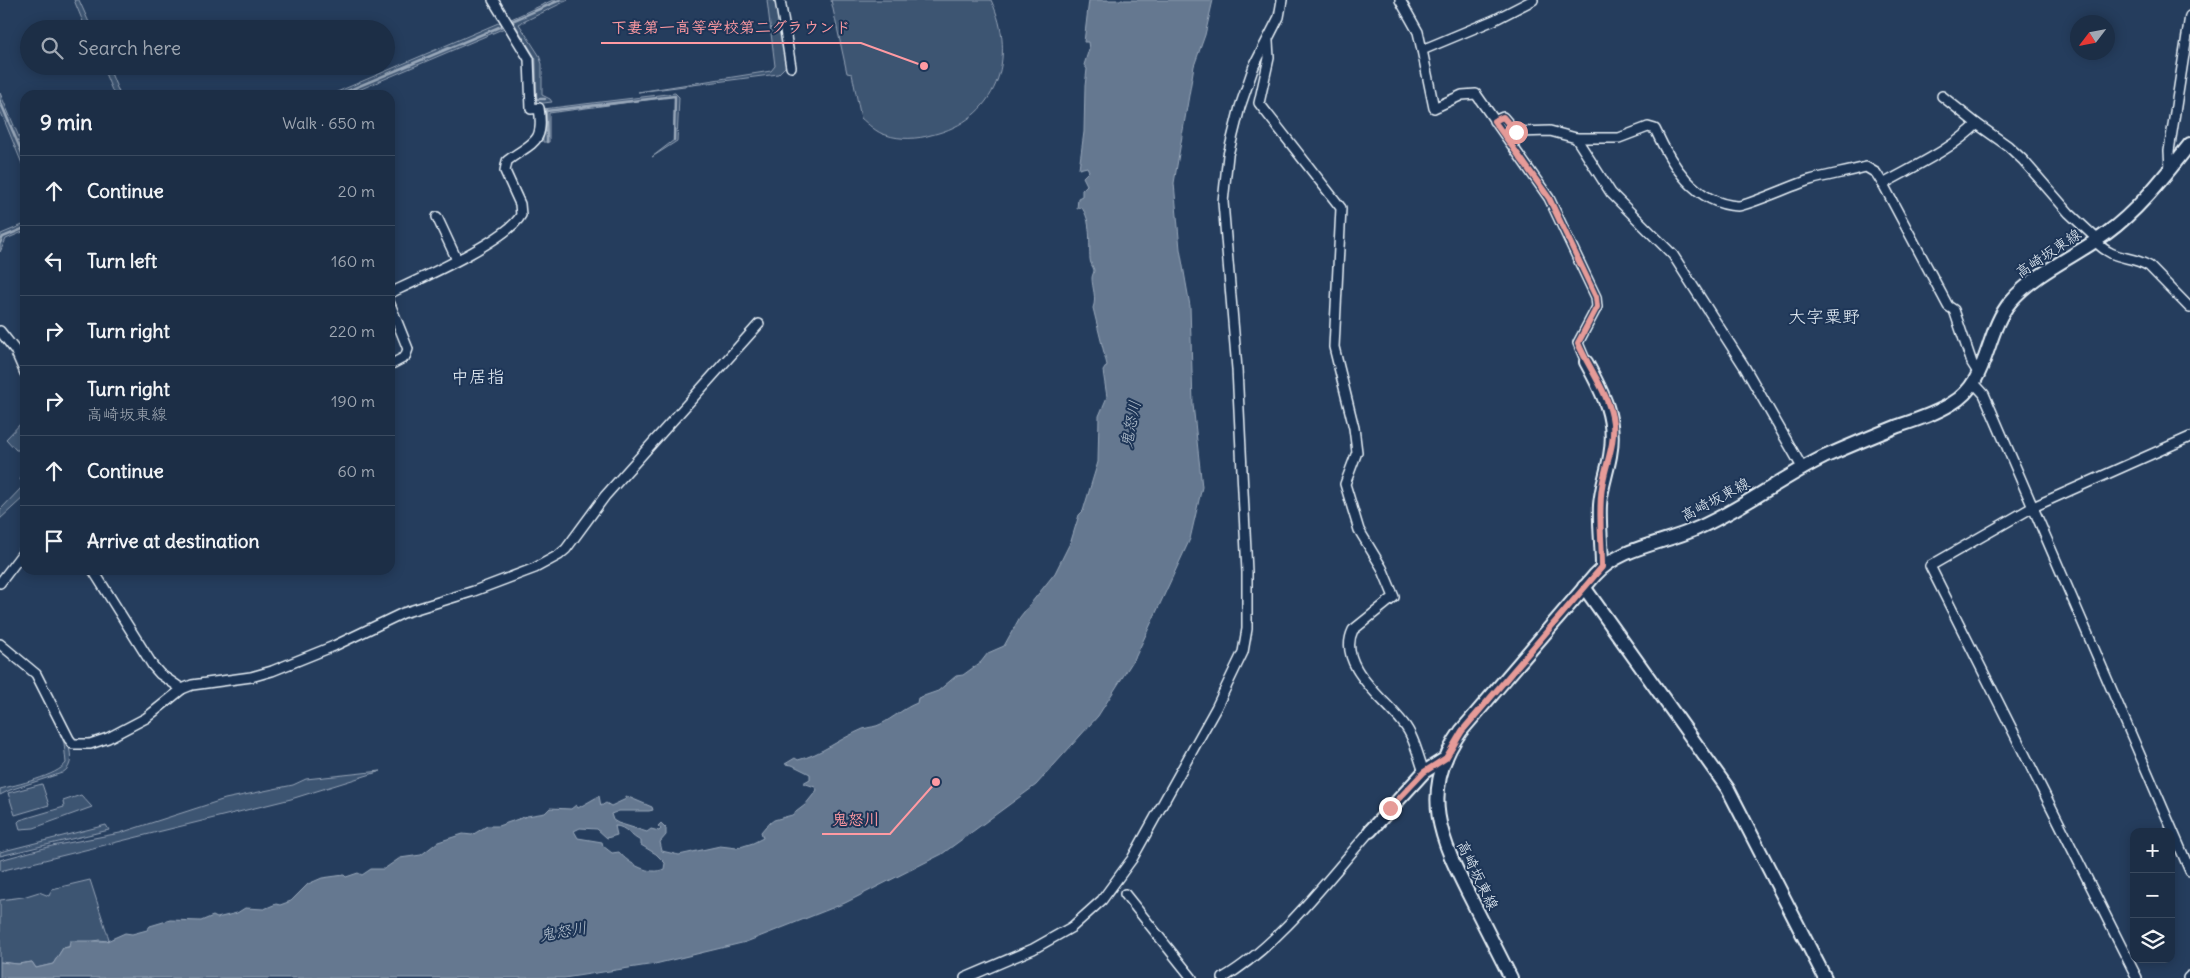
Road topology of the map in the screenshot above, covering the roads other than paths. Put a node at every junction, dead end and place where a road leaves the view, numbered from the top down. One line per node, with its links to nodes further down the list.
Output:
1 (493, 0): 19 (street)
2 (780, 0): 9 (street)
3 (1282, 0): 7 (street)
4 (1400, 0): 8 (street)
5 (1533, 0): 8 (street)
6 (2190, 16): 15 (street)
7 (1268, 41): 40 (street); 44 (street)
8 (1422, 50): 11 (street)
9 (791, 67)
10 (1942, 96): 12 (street)
11 (1494, 121): 13 (street); 27 (street)
12 (1977, 124): 16 (street); 18 (street)
13 (1576, 138): 16 (street); 30 (street)
14 (2190, 144): 15 (main road, 高崎坂東線)
15 (2170, 168): 18 (main road, 高崎坂東線)
16 (1883, 184): 28 (street)
17 (437, 217): 19 (street)
18 (2096, 240): 21 (street); 28 (main road, 高崎坂東線)
19 (458, 260): 20 (street)
20 (395, 291)
21 (2190, 308)
22 (395, 317): 26 (street)
23 (759, 324): 38 (street)
24 (0, 331): 25 (street)
25 (20, 362)
26 (395, 362)
27 (1586, 362): 33 (main road)
28 (1977, 379): 30 (main road, 高崎坂東線); 31 (street)
29 (2190, 437): 31 (street)
30 (1803, 469): 33 (main road, 高崎坂東線)
31 (2033, 507): 42 (street); 49 (street)
32 (20, 557): 35 (street)
33 (1602, 567): 36 (main road, 高崎坂東線)
34 (96, 575): 38 (street)
35 (0, 583)
36 (1584, 587): 39 (main road, 高崎坂東線); 48 (main road)
37 (0, 644): 38 (street)
38 (182, 689)
39 (1446, 758): 40 (main road); 47 (main road, 高崎坂東線)
40 (1424, 772): 41 (main road)
41 (1370, 831): 46 (street)
42 (2190, 871)
43 (1125, 894): 45 (street)
44 (965, 978)
45 (1192, 978)
46 (1223, 978)
47 (1511, 978)
48 (1825, 978)
49 (2136, 978)

